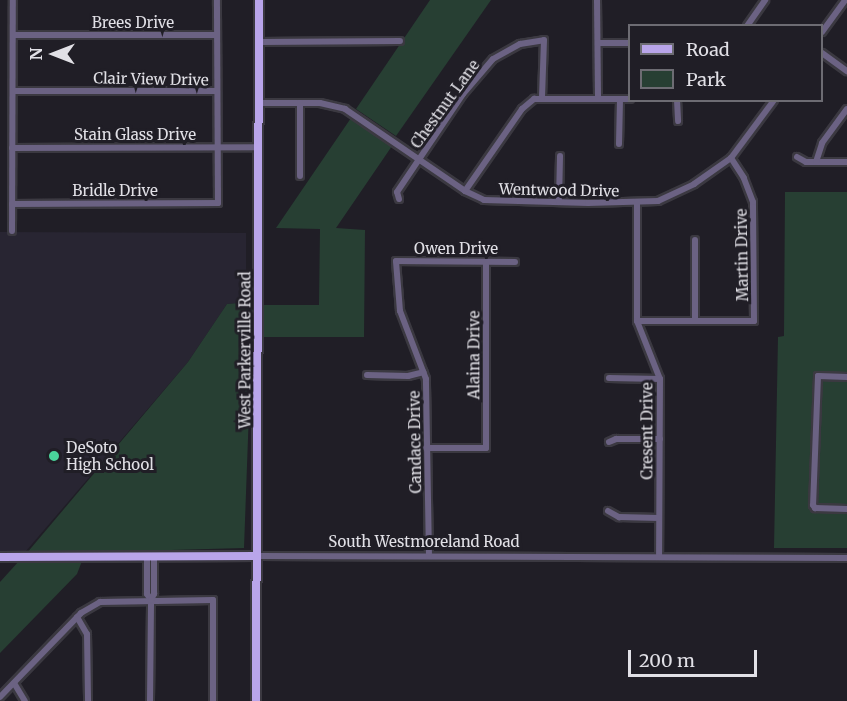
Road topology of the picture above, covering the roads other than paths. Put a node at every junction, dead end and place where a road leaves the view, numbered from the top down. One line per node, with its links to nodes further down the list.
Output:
1 (13, 0): 9 (street)
2 (217, 0): 10 (street)
3 (259, 0): 12 (main road, West Parkerville Road)
4 (597, 0): 13 (street)
5 (765, 0): 7 (street)
6 (845, 0): 8 (street)
7 (748, 24)
8 (823, 31)
9 (13, 35): 10 (street, Brees Drive); 17 (street)
10 (217, 35): 18 (street)
11 (400, 41): 12 (street)
12 (260, 42): 25 (main road, West Parkerville Road)
13 (598, 43): 14 (street); 20 (street)
14 (628, 43)
15 (823, 53): 16 (street)
16 (847, 71)
17 (13, 92): 18 (street, Clair View Drive); 32 (street)
18 (217, 92): 30 (street)
19 (542, 98): 20 (street); 36 (street, Chestnut Lane); 40 (street)
20 (598, 99): 21 (street)
21 (620, 99): 22 (street); 29 (street)
22 (628, 99)
23 (677, 102): 28 (street)
24 (773, 102): 35 (street, Wentwood Drive)
25 (259, 103): 26 (street, Wentwood Drive); 31 (main road, West Parkerville Road)
26 (300, 103): 36 (street, Wentwood Drive); 39 (street)
27 (847, 109): 37 (street)
28 (678, 121)
29 (619, 144)
30 (217, 147): 31 (street, Stain Glass Drive); 32 (street, Stain Glass Drive); 44 (street, Bridle Drive)
31 (258, 147): 64 (main road, West Parkerville Road)
32 (12, 148): 44 (street)
33 (560, 156): 42 (street)
34 (797, 157): 37 (street)
35 (731, 158): 43 (street, Wentwood Drive); 50 (street, Martin Drive)
36 (419, 160): 40 (street, Wentwood Drive); 41 (street, Chestnut Lane)
37 (816, 162): 38 (street)
38 (847, 162)
39 (300, 177)
40 (465, 191): 42 (street, Wentwood Drive)
41 (399, 199)
42 (559, 201): 43 (street, Wentwood Drive)
43 (637, 202): 51 (street, Cresent Drive)
44 (12, 204): 45 (street)
45 (12, 231)
46 (695, 240): 50 (street)
47 (396, 261): 49 (street, Owen Drive); 52 (street, Candace Drive)
48 (515, 261): 49 (street, Owen Drive)
49 (486, 262): 59 (street, Alaina Drive)
50 (695, 320): 51 (street)
51 (637, 321): 56 (street, Cresent Drive)
52 (424, 372): 53 (street); 59 (street, Candace Drive)
53 (367, 375)
54 (847, 377): 60 (street)
55 (609, 378): 56 (street)
56 (660, 379): 57 (street, Cresent Drive)
57 (660, 439): 58 (street); 62 (street, Cresent Drive)
58 (609, 442)
59 (426, 448): 65 (street, Candace Drive)
60 (847, 509)
61 (608, 511): 62 (street)
62 (659, 518): 66 (street, Cresent Drive)
63 (151, 556): 64 (main road, South Westmoreland Road); 67 (main road, South Westmoreland Road); 69 (street)
64 (257, 556): 65 (street, South Westmoreland Road); 77 (main road, West Parkerville Road)
65 (429, 556): 66 (street, South Westmoreland Road)
66 (659, 556): 68 (street, South Westmoreland Road)
67 (0, 557)
68 (847, 558)
69 (151, 600): 70 (street); 75 (street); 76 (street)
70 (77, 617): 71 (street); 74 (street)
71 (14, 683): 72 (street); 73 (street)
72 (0, 697)
73 (25, 701)
74 (88, 701)
75 (150, 701)
76 (213, 701)
77 (256, 701)

